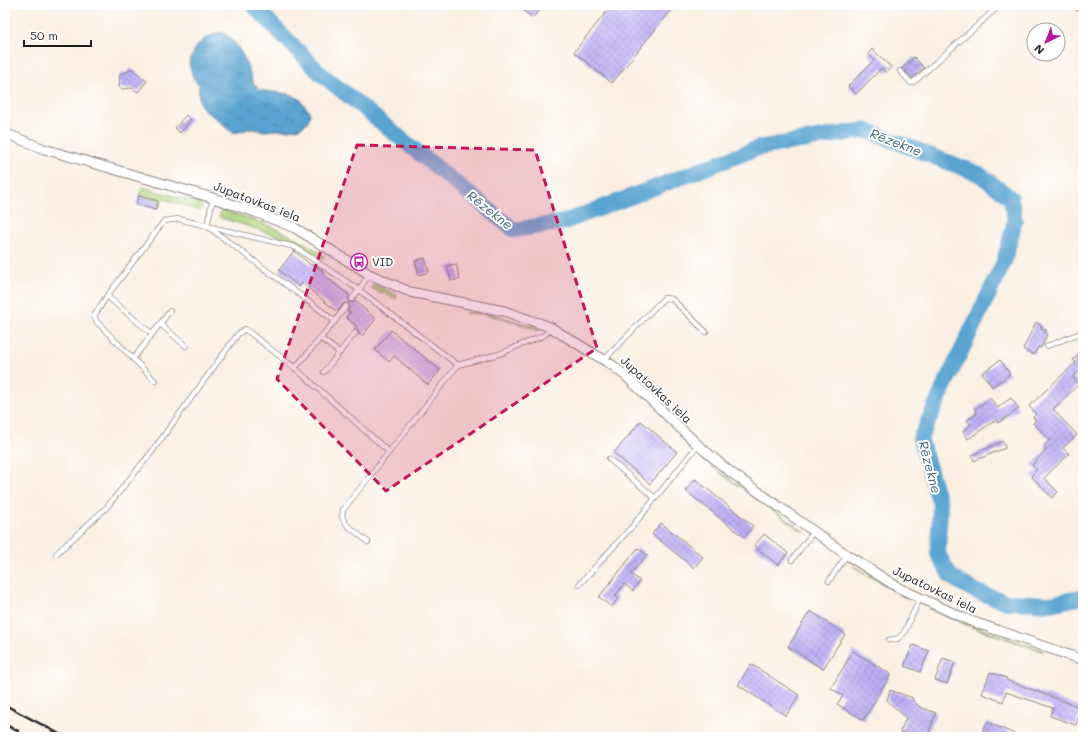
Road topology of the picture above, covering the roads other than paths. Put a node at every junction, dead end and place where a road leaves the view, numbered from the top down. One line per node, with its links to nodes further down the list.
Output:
1 (1000, 5): 2 (lane)
2 (900, 71)
3 (5, 132): 4 (street, Jupatovkas iela)
4 (213, 198): 5 (lane); 6 (street, Jupatovkas iela)
5 (207, 226): 7 (lane); 8 (lane); 12 (lane)
6 (369, 274): 7 (lane); 14 (street, Jupatovkas iela)
7 (359, 290): 9 (lane); 25 (lane)
8 (107, 296): 18 (lane); 23 (lane)
9 (352, 299)
10 (346, 306): 12 (lane)
11 (170, 311): 13 (lane)
12 (335, 321): 19 (lane)
13 (160, 324): 18 (lane); 20 (lane)
14 (550, 327): 24 (street, Jupatovkas iela); 25 (lane)
15 (706, 332): 24 (lane)
16 (1083, 332): 21 (lane)
17 (355, 333): 22 (lane)
18 (152, 334): 23 (lane)
19 (320, 338): 22 (lane); 26 (lane)
20 (186, 346)
21 (1047, 346)
22 (340, 353): 27 (lane)
23 (133, 359): 28 (lane)
24 (604, 360): 29 (street, Jupatovkas iela)
25 (458, 365): 30 (lane)
26 (295, 368): 30 (lane); 35 (lane)
27 (324, 372)
28 (155, 381)
29 (698, 445): 32 (lane); 33 (street, Jupatovkas iela)
30 (389, 452): 34 (lane)
31 (609, 459): 32 (lane)
32 (655, 498): 39 (lane)
33 (814, 530): 36 (street, Jupatovkas iela); 37 (lane)
34 (368, 542)
35 (56, 554)
36 (847, 555): 38 (lane); 40 (street, Jupatovkas iela)
37 (792, 560)
38 (828, 581)
39 (579, 585)
40 (920, 598): 41 (lane); 42 (street, Jupatovkas iela)
41 (889, 640)
42 (1083, 660)

